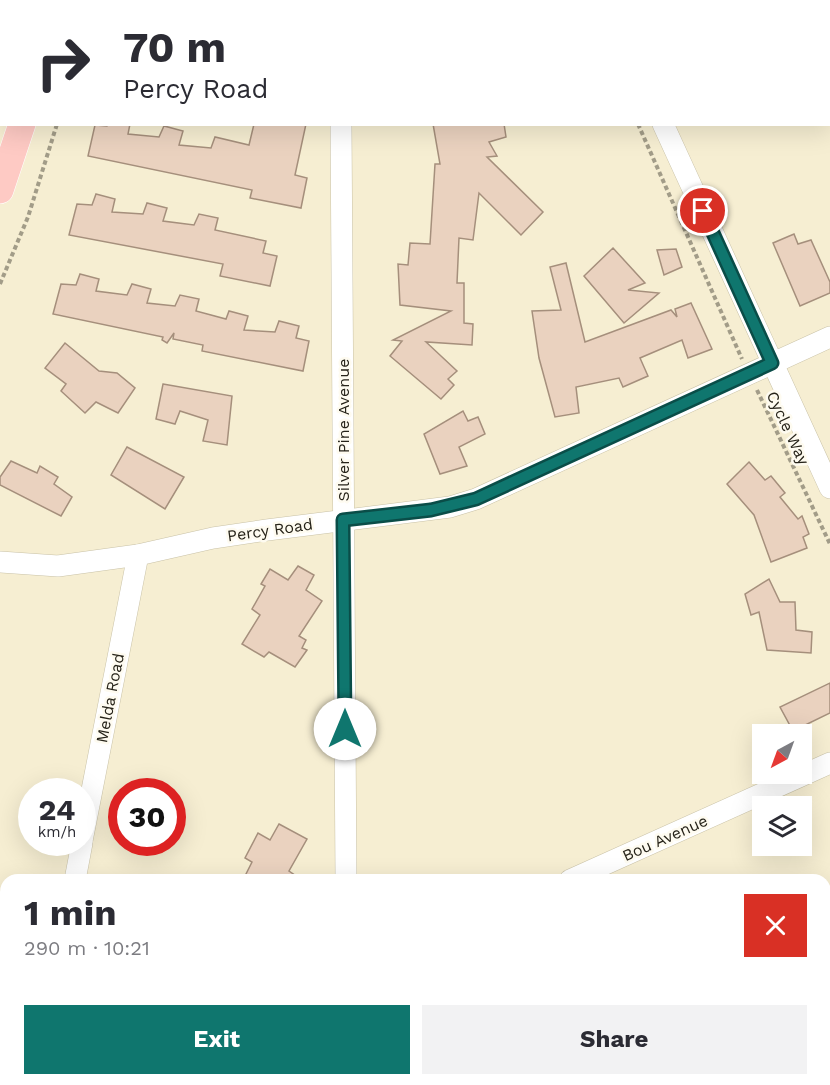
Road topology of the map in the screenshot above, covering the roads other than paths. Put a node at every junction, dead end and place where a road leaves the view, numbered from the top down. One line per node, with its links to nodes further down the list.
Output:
1 (8, 126): 5 (main road)
2 (21, 126): 6 (main road)
3 (341, 126): 10 (street, Silver Pine Avenue)
4 (664, 126): 8 (street)
5 (0, 149)
6 (0, 190)
7 (830, 337): 8 (street, Percy Road)
8 (772, 363): 9 (street); 10 (street, Percy Road)
9 (830, 488)
10 (343, 520): 11 (street, Percy Road); 17 (street, Silver Pine Avenue)
11 (138, 555): 12 (street, Percy Road); 14 (street, Melda Road)
12 (0, 562)
13 (830, 763): 18 (street, Bou Avenue)
14 (94, 778)
15 (79, 856): 16 (street, Melda Road)
16 (76, 874)
17 (346, 874)
18 (583, 874)

